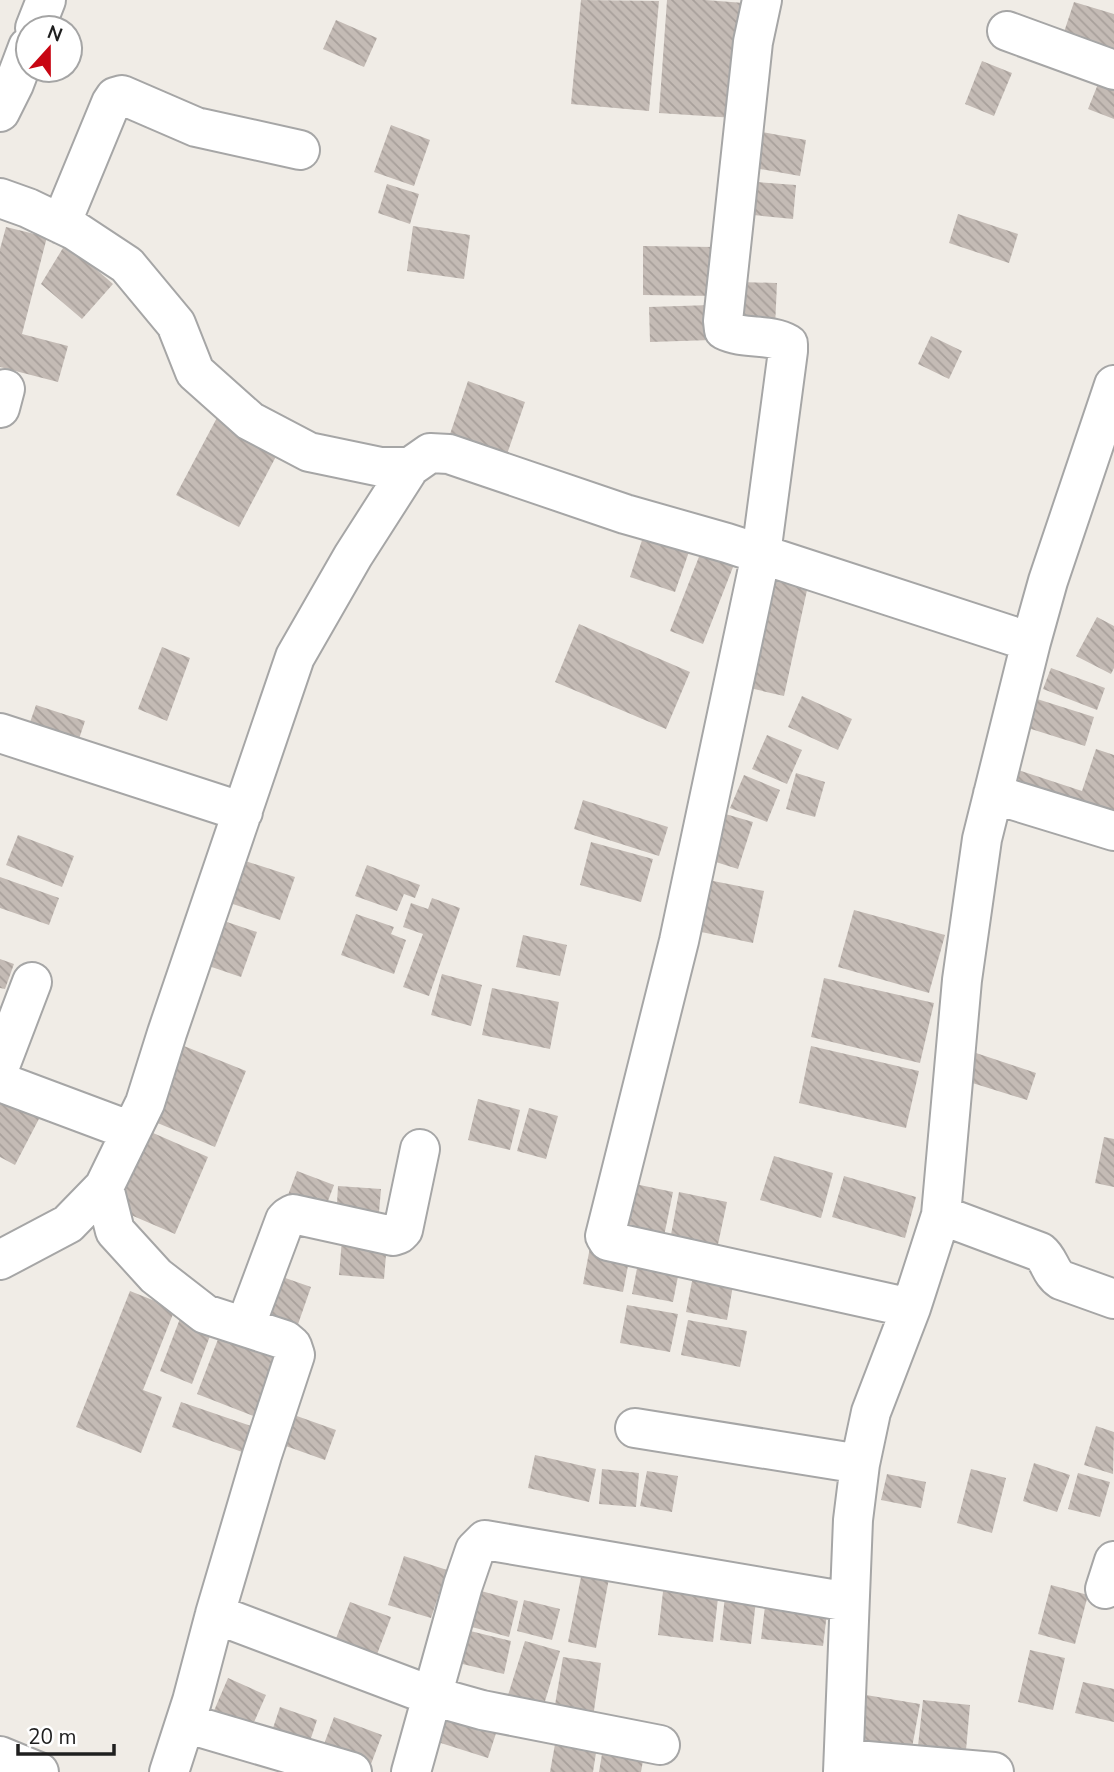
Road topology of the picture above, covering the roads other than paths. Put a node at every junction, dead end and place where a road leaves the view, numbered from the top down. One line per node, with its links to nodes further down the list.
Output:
1 (762, 0): 11 (street)
2 (1007, 31): 3 (street)
3 (1114, 70)
4 (14, 84): 5 (street)
5 (0, 112)
6 (300, 150): 8 (street)
7 (0, 198): 8 (street)
8 (61, 224): 10 (street)
9 (1114, 385): 12 (street)
10 (410, 467): 11 (street); 15 (street)
11 (761, 554): 12 (street); 26 (street)
12 (1031, 642): 14 (street)
13 (0, 733): 15 (street)
14 (993, 794): 16 (street); 23 (street)
15 (243, 812): 20 (street)
16 (1114, 831)
17 (32, 982): 18 (street)
18 (0, 1066)
19 (0, 1082): 20 (street)
20 (131, 1131): 22 (street)
21 (420, 1149): 27 (street)
22 (104, 1187): 24 (street); 27 (street)
23 (941, 1214): 25 (street); 26 (street)
24 (0, 1260)
25 (1114, 1299)
26 (911, 1308): 29 (street)
27 (245, 1327): 31 (street)
28 (635, 1428): 29 (street)
29 (860, 1464): 30 (street)
30 (849, 1602): 32 (street); 36 (street)
31 (215, 1614): 32 (street); 33 (street)
32 (432, 1696): 34 (street); 40 (street)
33 (185, 1723): 38 (street); 39 (street)
34 (660, 1745)
35 (0, 1756): 37 (street)
36 (843, 1765): 41 (street)
37 (39, 1772)
38 (169, 1772)
39 (352, 1772)
40 (411, 1772)
41 (994, 1772)

